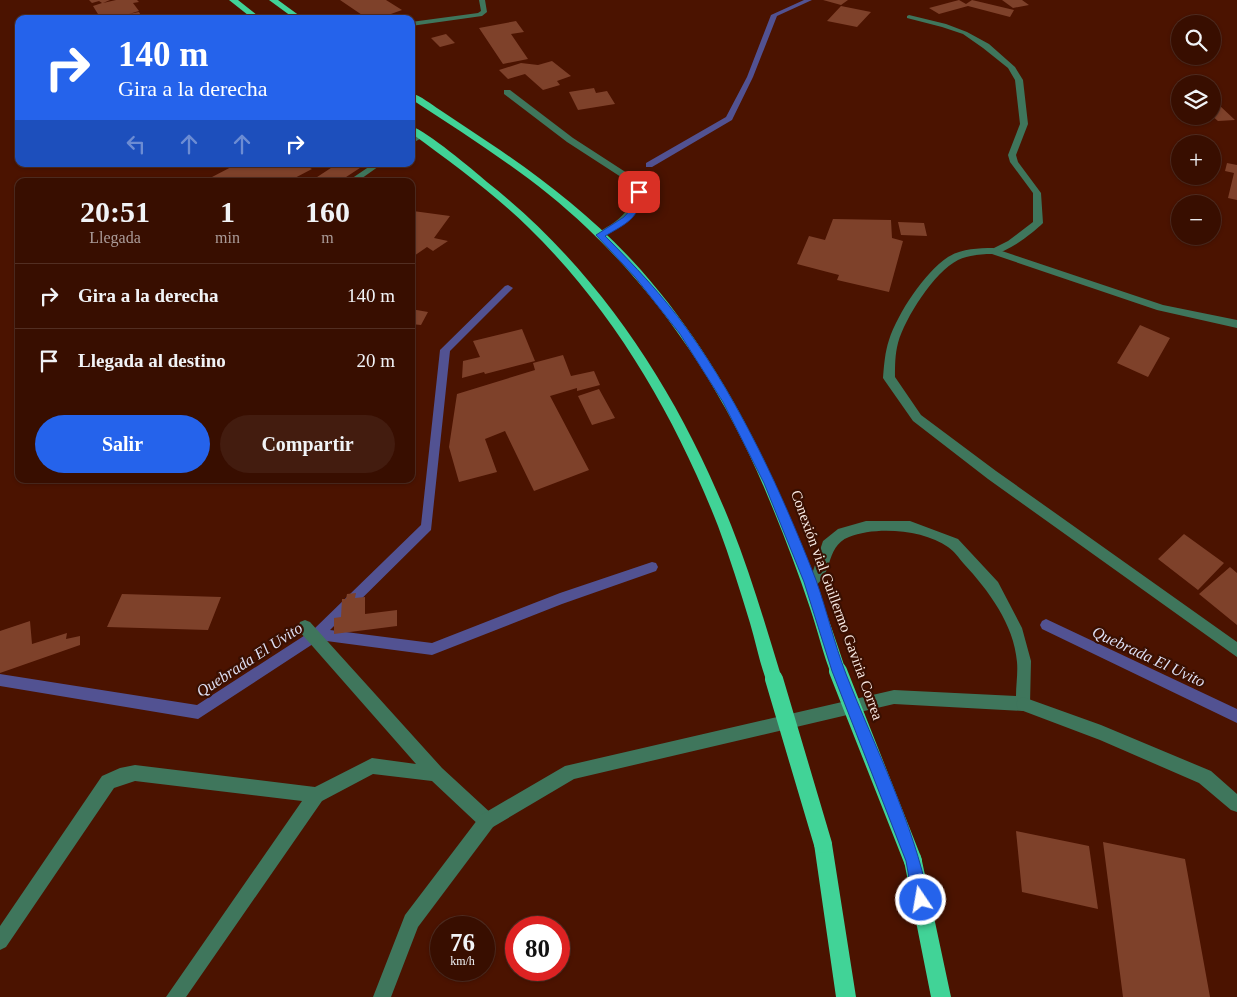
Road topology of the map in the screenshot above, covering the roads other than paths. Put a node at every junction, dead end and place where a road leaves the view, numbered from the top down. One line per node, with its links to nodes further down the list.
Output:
1 (233, 0): 4 (highway)
2 (273, 0): 5 (highway)
3 (482, 0): 7 (street)
4 (253, 15)
5 (294, 15)
6 (909, 18): 14 (street)
7 (415, 23)
8 (508, 92): 13 (street)
9 (415, 98): 13 (highway, Conexión vial Guillermo Gaviria Correa)
10 (415, 137): 27 (highway, bridge)
11 (373, 167): 12 (street)
12 (357, 178)
13 (600, 235): 16 (highway, Conexión vial Guillermo Gaviria Correa)
14 (993, 251): 15 (street); 18 (street)
15 (1237, 324)
16 (810, 582): 19 (street); 28 (highway, Conexión vial Guillermo Gaviria Correa, bridge)
17 (305, 627): 20 (street)
18 (1237, 650)
19 (1023, 704): 22 (street); 23 (street)
20 (436, 774): 21 (street); 23 (street)
21 (316, 795): 24 (street); 25 (street)
22 (1237, 804)
23 (487, 821): 26 (street)
24 (0, 941)
25 (175, 997)
26 (382, 997)
27 (846, 997)
28 (941, 997)

